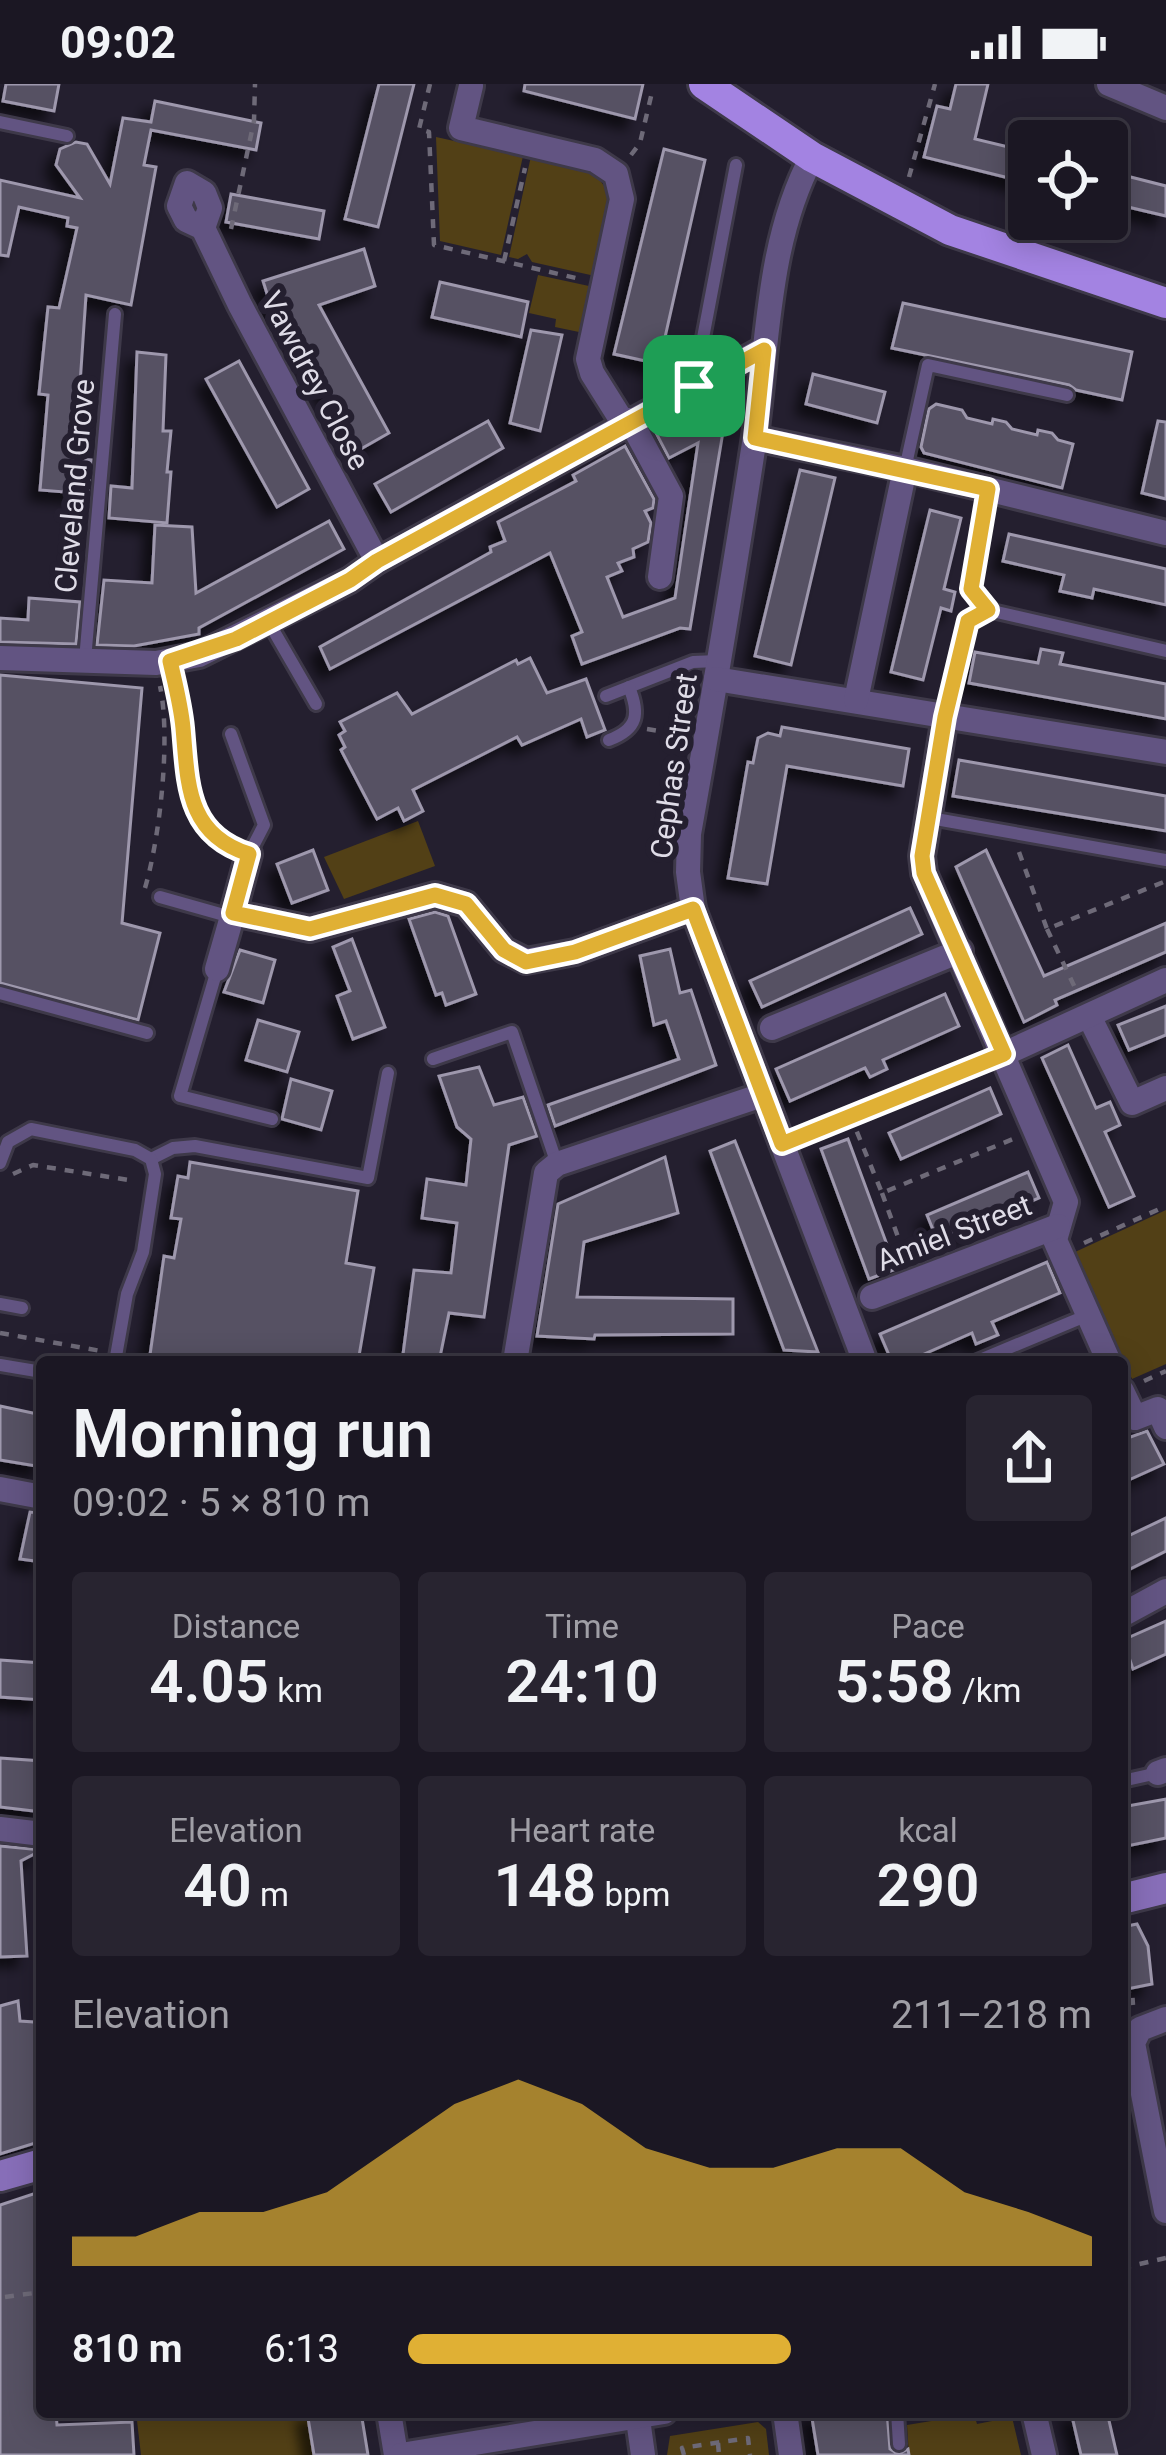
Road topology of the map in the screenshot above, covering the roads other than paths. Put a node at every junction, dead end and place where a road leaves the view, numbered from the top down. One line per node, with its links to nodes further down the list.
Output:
1 (704, 84): 7 (main road)
2 (1109, 84): 4 (street)
3 (471, 86): 15 (street)
4 (1166, 108)
5 (0, 122): 6 (lane)
6 (67, 136)
7 (812, 157): 10 (main road); 12 (street, Cephas Street)
8 (736, 166): 13 (lane)
9 (203, 228): 19 (street, Vawdrey Close)
10 (1166, 303)
11 (115, 314): 24 (lane, Cleveland Grove)
12 (764, 350): 13 (street); 16 (street, Cephas Street)
13 (694, 386): 15 (street)
14 (1067, 395): 17 (lane)
15 (627, 422): 19 (street); 20 (street)
16 (755, 438): 17 (street); 25 (street, Cephas Street)
17 (905, 469): 18 (street); 28 (street)
18 (1166, 533)
19 (377, 561): 21 (street)
20 (660, 577)
21 (268, 621): 24 (street); 29 (lane)
22 (1166, 651): 30 (lane)
23 (0, 658): 24 (street)
24 (85, 662)
25 (717, 670): 26 (lane); 28 (street); 38 (street, Cephas Street)
26 (629, 687): 27 (lane); 32 (lane)
27 (606, 696)
28 (856, 700): 30 (street)
29 (316, 704)
30 (945, 717): 33 (street); 34 (street)
31 (231, 734): 35 (lane)
32 (609, 740)
33 (1166, 752)
34 (930, 818): 36 (lane); 40 (street)
35 (249, 854): 39 (street)
36 (1166, 860)
37 (160, 897): 39 (lane)
38 (693, 909): 39 (street); 51 (street, Cephas Street)
39 (233, 915): 41 (street)
40 (960, 951): 45 (street); 47 (street)
41 (217, 969): 52 (lane)
42 (1166, 980): 44 (street)
43 (0, 993): 46 (lane)
44 (1089, 1016): 47 (street); 50 (street)
45 (772, 1028)
46 (147, 1033)
47 (1004, 1054): 56 (street)
48 (433, 1058): 55 (lane)
49 (388, 1073): 53 (lane)
50 (1166, 1088)
51 (762, 1095): 55 (street); 63 (street, Cephas Street)
52 (272, 1119)
53 (151, 1160): 54 (lane); 61 (lane)
54 (0, 1163)
55 (557, 1164): 62 (street)
56 (1058, 1226): 57 (street, Amiel Street); 60 (street)
57 (872, 1297)
58 (0, 1304): 59 (lane)
59 (22, 1308)
60 (1089, 1315): 64 (lane); 65 (street)
61 (110, 1356)
62 (516, 1356)
63 (863, 1356)
64 (990, 1356)
65 (1106, 1356)
66 (0, 1365): 67 (lane)
67 (36, 1371)
68 (1129, 1422): 69 (street)
69 (1166, 1427)
70 (0, 1489): 71 (street)
71 (36, 1496)
72 (1166, 1591): 73 (street)
73 (1128, 1613)
74 (1162, 1771): 75 (lane)
75 (1128, 1780)
76 (0, 1829): 77 (street)
77 (36, 1833)
78 (1165, 1895): 79 (main road)
79 (1128, 1899)
80 (1166, 2019): 83 (street)
81 (36, 2166): 82 (main road)
82 (0, 2176)
83 (1166, 2211)
84 (390, 2418): 91 (street)
85 (614, 2418): 91 (street)
86 (638, 2418): 92 (street)
87 (786, 2418): 93 (street)
88 (897, 2418): 90 (lane)
89 (1035, 2418): 94 (street)
90 (899, 2444)
91 (398, 2455)
92 (643, 2455)
93 (791, 2455)
94 (1043, 2455)

